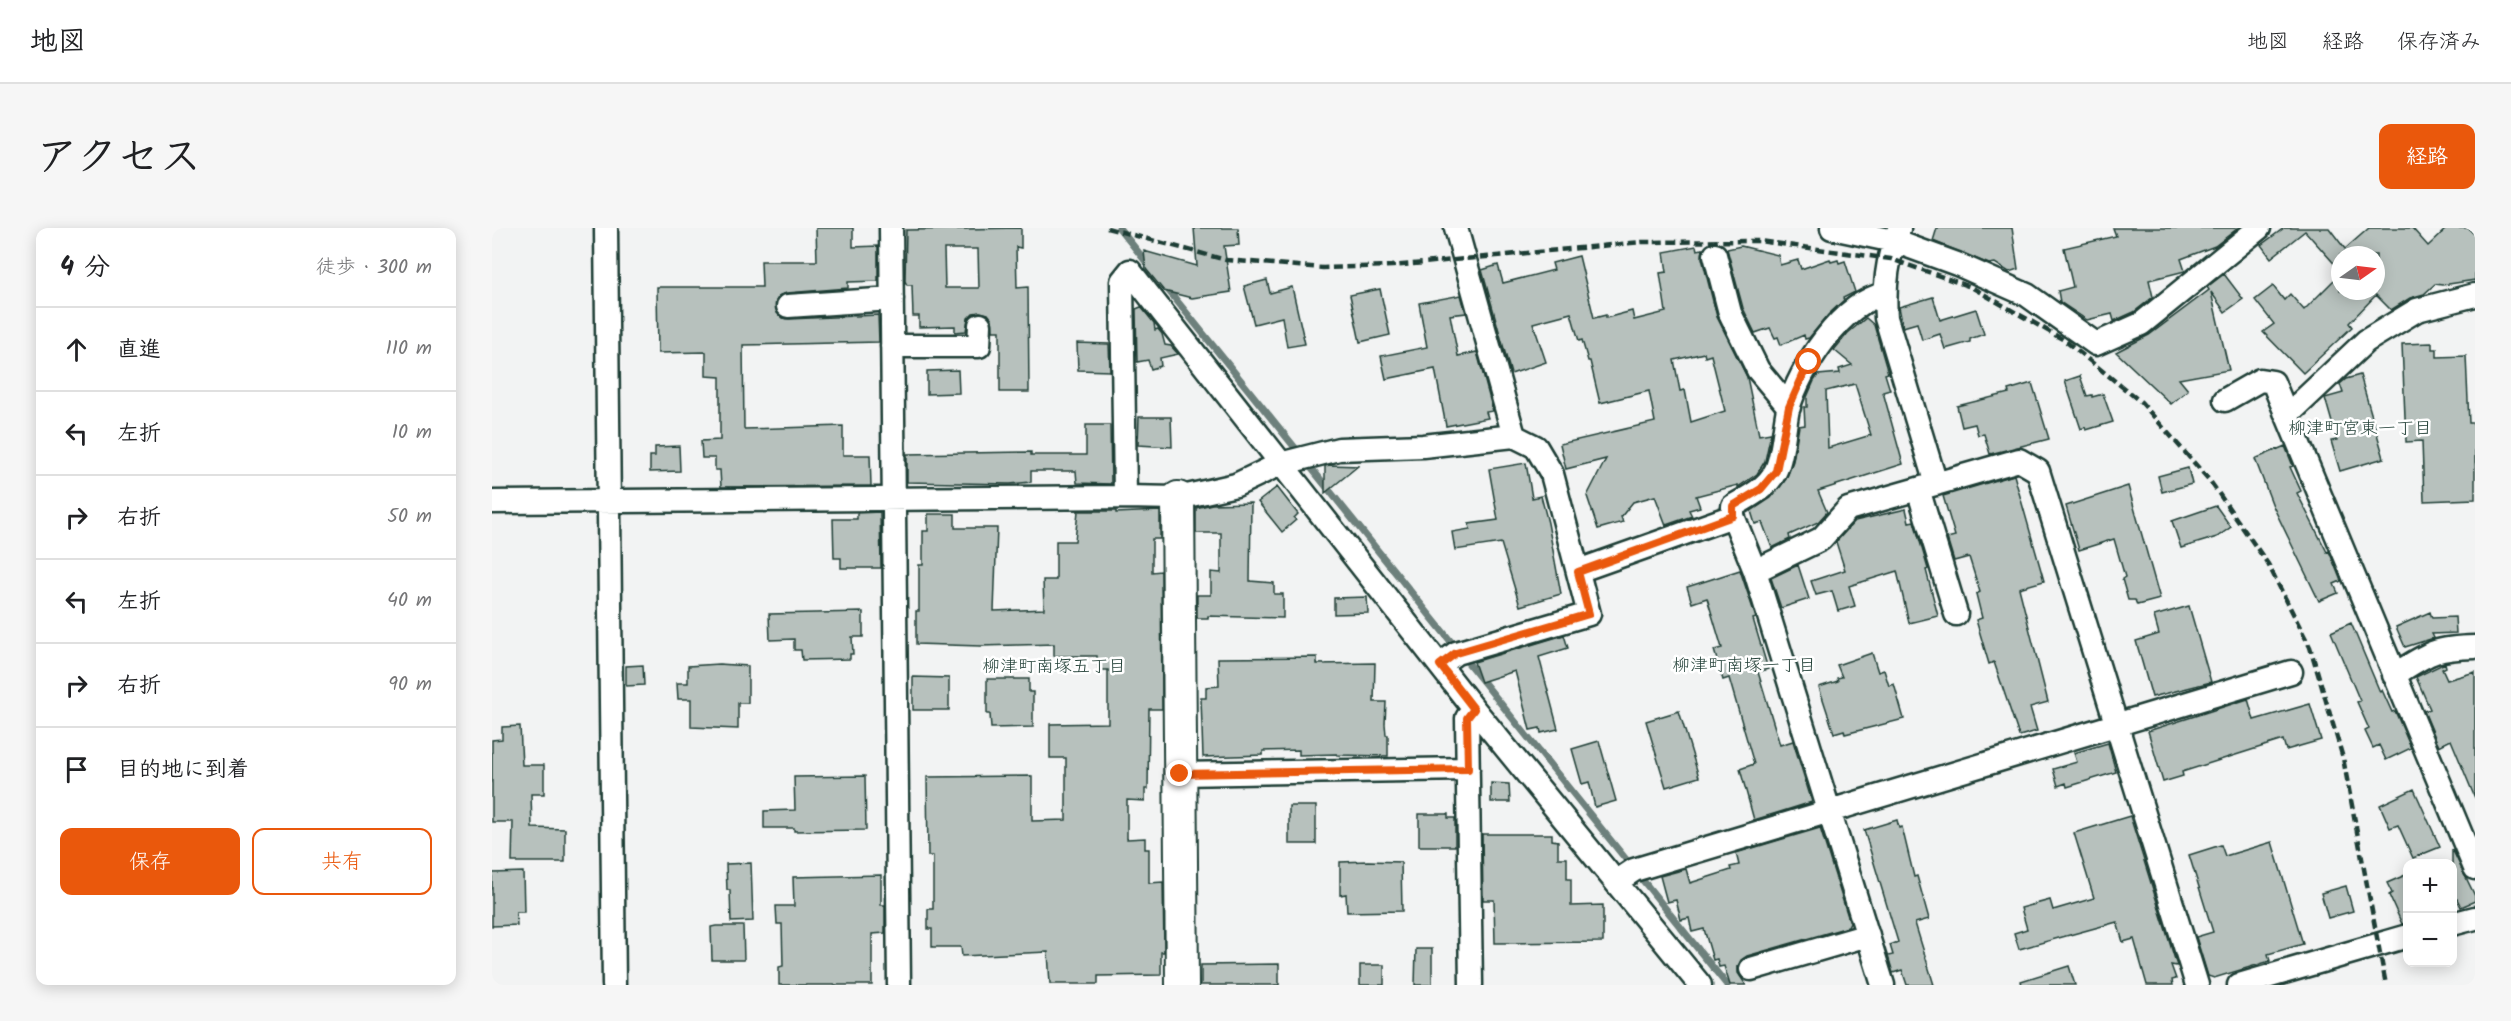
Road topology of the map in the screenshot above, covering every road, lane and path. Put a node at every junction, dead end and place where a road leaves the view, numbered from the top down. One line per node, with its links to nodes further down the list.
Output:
1 (606, 228): 23 (street)
2 (891, 228): 10 (street)
3 (1456, 228): 17 (street)
4 (1832, 228): 6 (street)
5 (2259, 228): 6 (street)
6 (1897, 235): 8 (street)
7 (1715, 255): 15 (street)
8 (1885, 294): 15 (street); 19 (street)
9 (2475, 295): 16 (street)
10 (892, 299): 11 (street); 13 (street)
11 (788, 306)
12 (980, 325): 13 (street)
13 (892, 346): 22 (street)
14 (2225, 400): 16 (street)
15 (1789, 407): 25 (street)
16 (2285, 412): 32 (street)
17 (1514, 436): 18 (street); 27 (street)
18 (1280, 464): 20 (street); 21 (street); 30 (street)
19 (1928, 486): 26 (street); 28 (street); 34 (street)
20 (1125, 497): 21 (street); 22 (street)
21 (1178, 498): 36 (street)
22 (894, 499): 23 (street); 46 (street)
23 (608, 501): 24 (street); 45 (street)
24 (492, 502)
25 (1733, 516): 26 (street); 27 (street)
26 (1755, 571): 37 (street)
27 (1578, 572): 30 (street)
28 (1956, 614)
29 (2475, 647): 32 (street)
30 (1440, 665): 33 (street)
31 (2291, 672): 34 (street)
32 (2394, 675): 38 (street)
33 (1474, 709): 35 (street); 39 (street)
34 (2117, 722): 37 (street); 51 (street)
35 (1468, 769): 36 (street); 48 (street)
36 (1180, 774): 47 (street)
37 (1830, 810): 39 (street); 42 (street)
38 (2475, 868)
39 (1616, 882): 49 (street)
40 (2475, 918): 41 (street)
41 (2457, 923)
42 (1868, 935): 44 (street); 50 (street)
43 (2403, 937): 52 (street)
44 (1751, 969)
45 (614, 985)
46 (899, 985)
47 (1182, 985)
48 (1470, 985)
49 (1700, 985)
50 (1883, 985)
51 (2197, 985)
52 (2240, 985)

